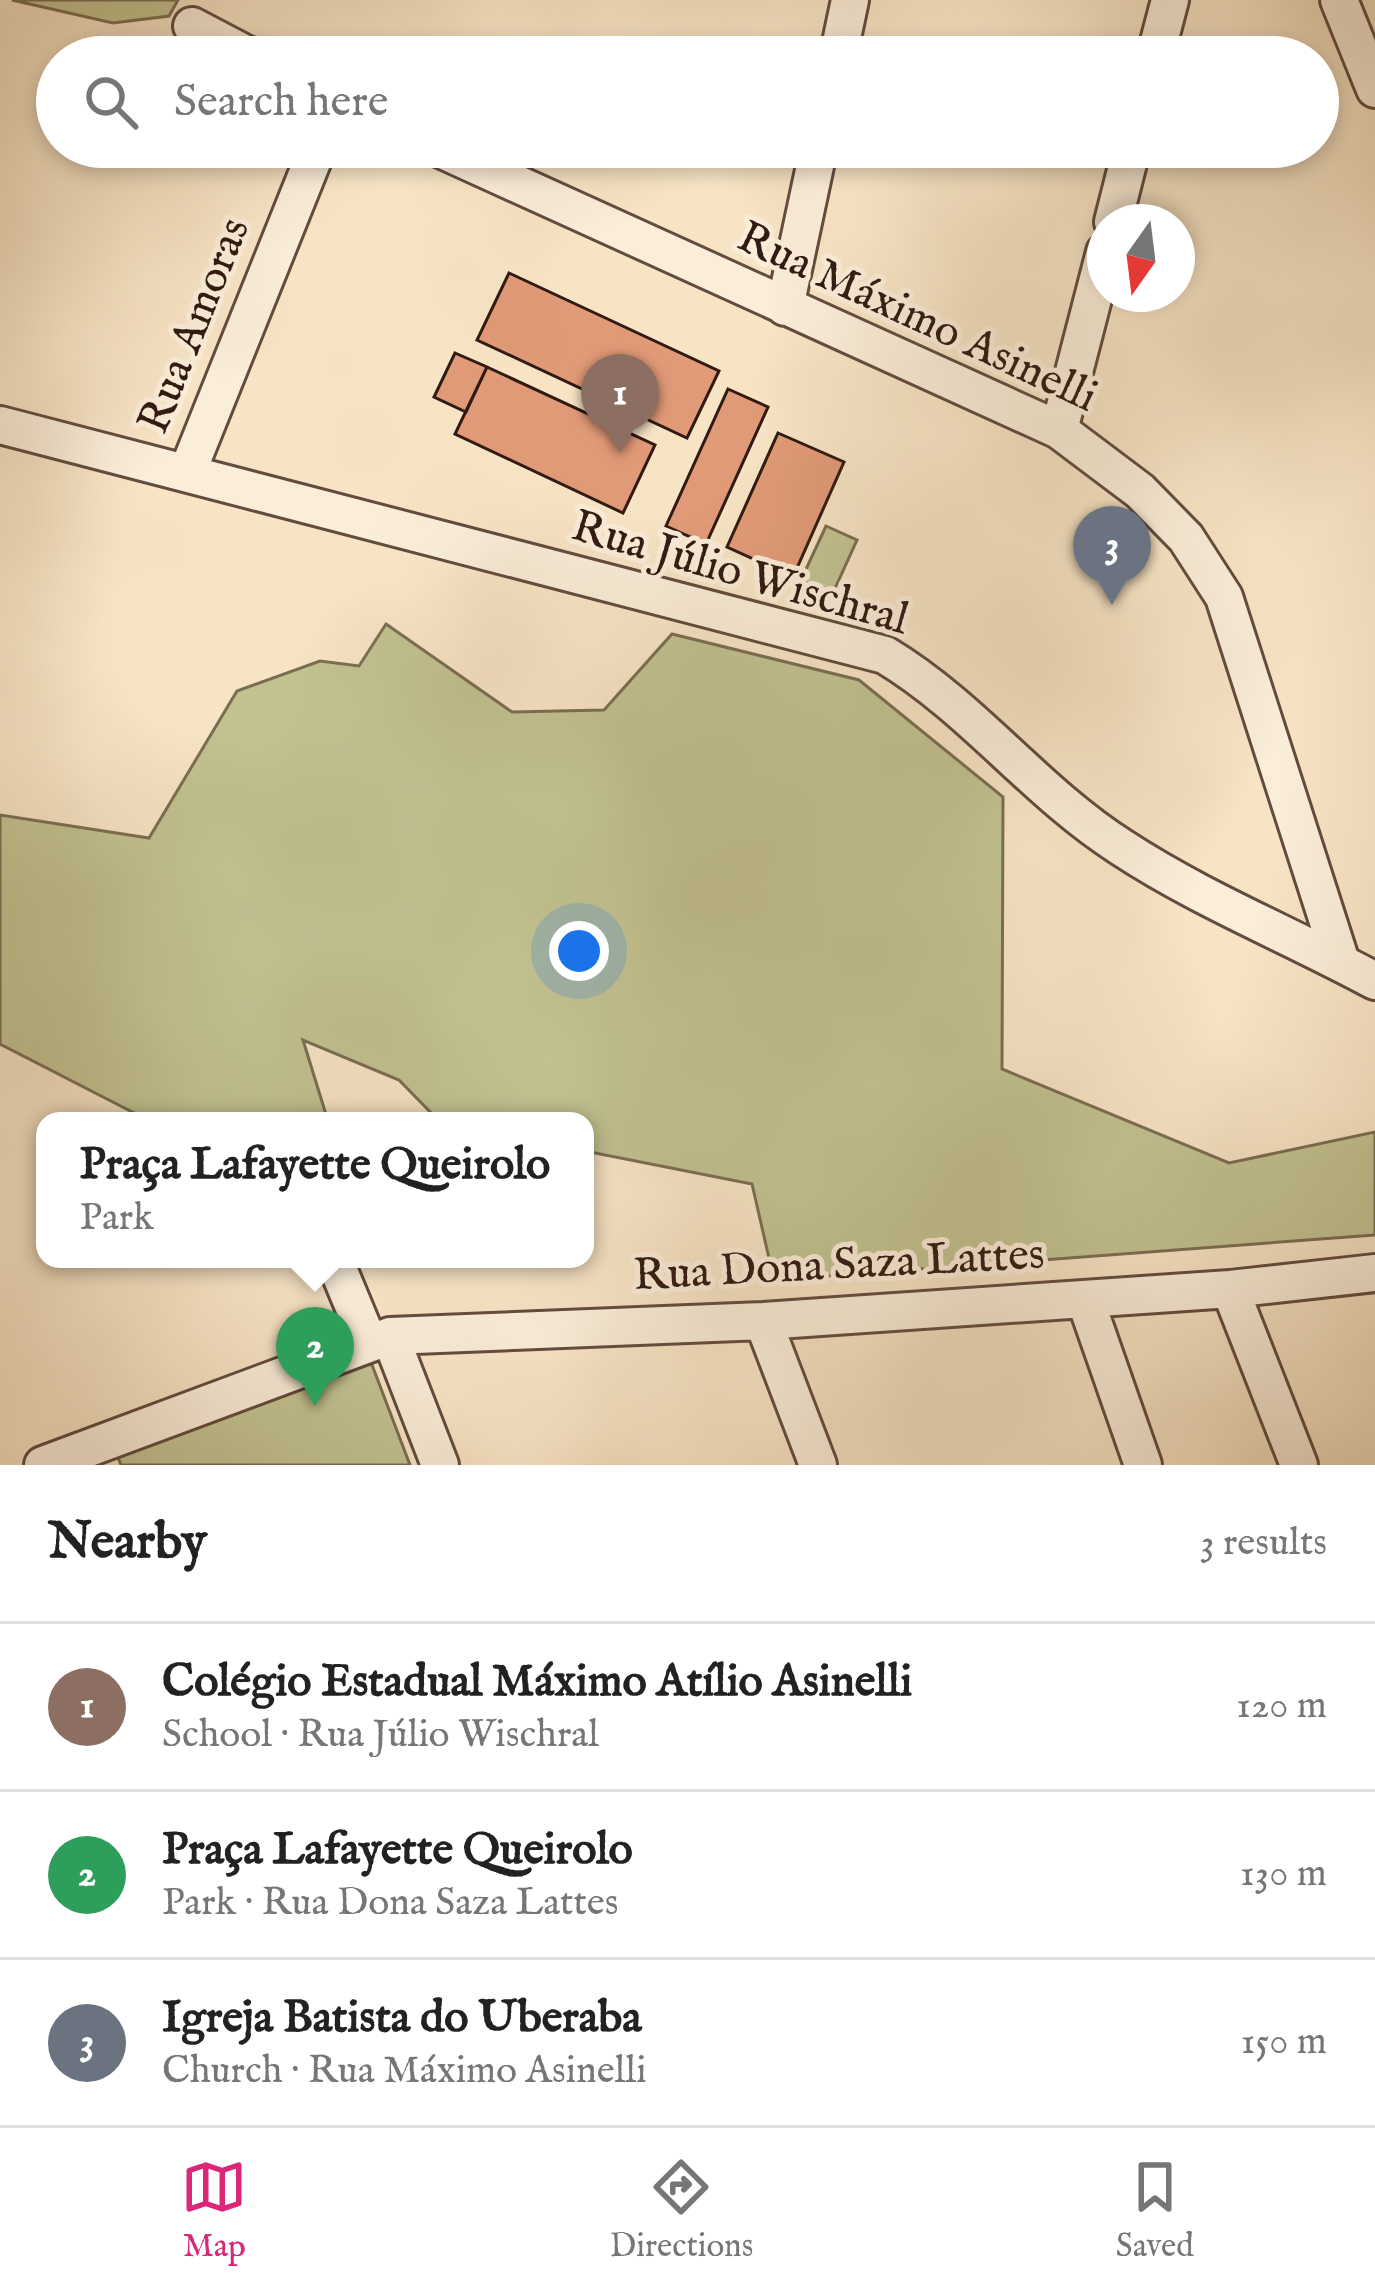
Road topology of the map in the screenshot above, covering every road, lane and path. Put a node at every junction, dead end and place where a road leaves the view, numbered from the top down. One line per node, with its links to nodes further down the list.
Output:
1 (850, 0): 6 (street)
2 (1170, 0): 7 (street)
3 (1339, 0): 8 (street)
4 (192, 26): 5 (street)
5 (211, 36)
6 (842, 36)
7 (1161, 36)
8 (1375, 89)
9 (310, 168): 18 (street, Rua Amoras)
10 (481, 168): 14 (street, Rua Máximo Asinelli)
11 (814, 168): 14 (street)
12 (1127, 168): 13 (street)
13 (1118, 204)
14 (784, 308): 17 (street, Rua Máximo Asinelli)
15 (1089, 312): 17 (street)
16 (0, 425): 18 (street, Rua Júlio Wischral)
17 (1059, 430): 19 (street, Rua Máximo Asinelli)
18 (187, 473): 19 (street, Rua Júlio Wischral)
19 (1341, 962): 20 (street, Rua Júlio Wischral)
20 (1375, 981)
21 (339, 1268): 26 (street)
22 (1375, 1273): 23 (street, Rua Dona Saza Lattes)
23 (1230, 1289): 24 (street, Rua Dona Saza Lattes); 32 (street)
24 (1085, 1299): 25 (street, Rua Dona Saza Lattes); 31 (street)
25 (763, 1321): 26 (street, Rua Dona Saza Lattes); 30 (street)
26 (379, 1338): 27 (street, Rua Dona Saza Lattes); 29 (street)
27 (104, 1453): 28 (street, Rua Dona Saza Lattes)
28 (43, 1465)
29 (440, 1465)
30 (818, 1465)
31 (1143, 1465)
32 (1299, 1465)

